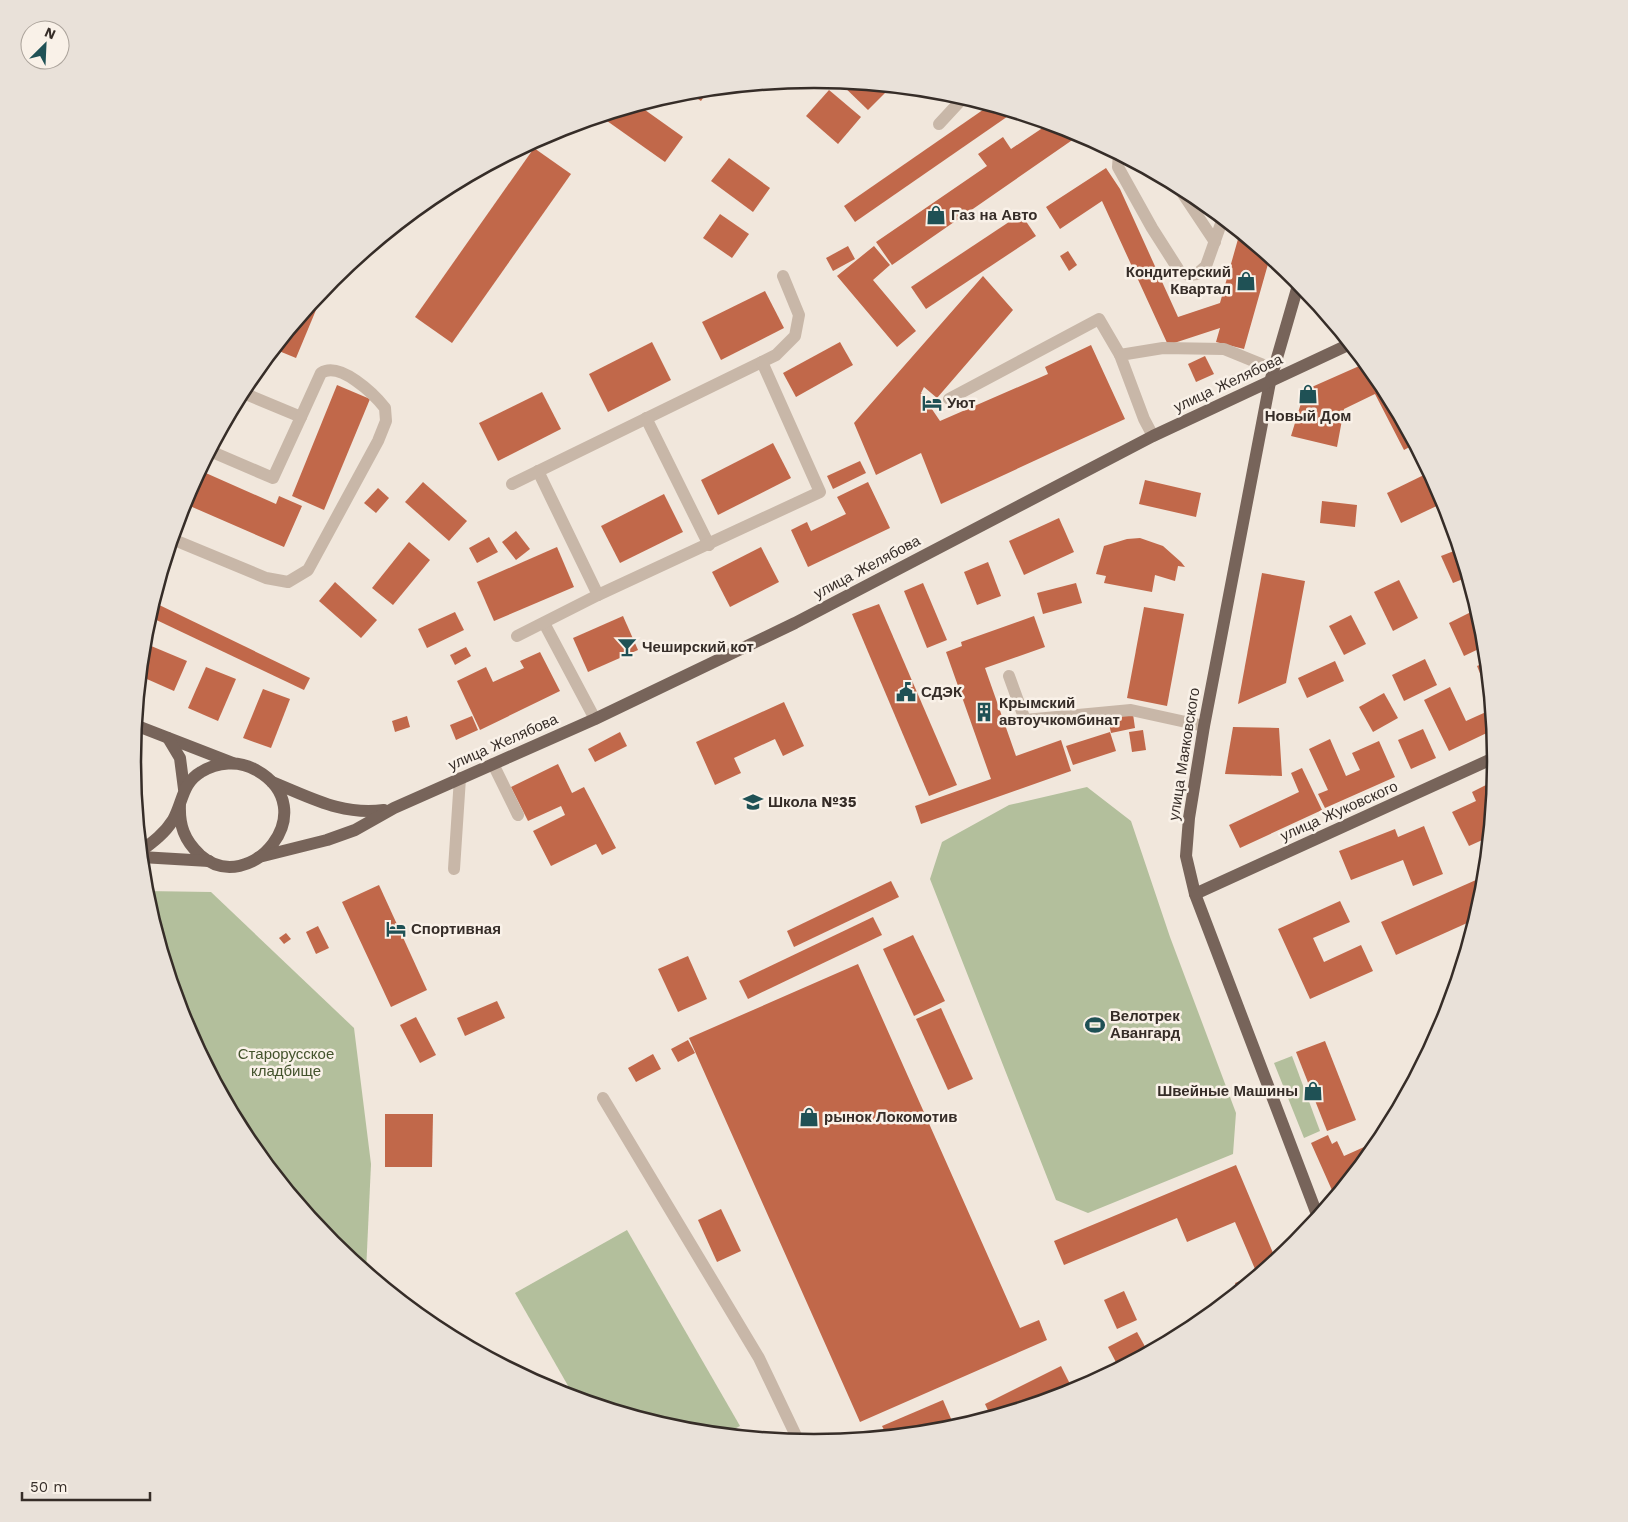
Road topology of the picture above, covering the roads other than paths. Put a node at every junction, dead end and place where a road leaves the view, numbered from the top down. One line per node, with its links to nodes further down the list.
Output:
1 (958, 103): 2 (lane)
2 (939, 124)
3 (1118, 160): 6 (lane)
4 (1187, 201): 6 (lane)
5 (1221, 225): 6 (lane)
6 (1215, 242)
7 (783, 276): 11 (lane)
8 (1296, 292): 12 (main road, улица Маяковского)
9 (1344, 347): 13 (main road, улица Желябова)
10 (1120, 355): 12 (lane); 15 (lane); 18 (lane)
11 (762, 362): 17 (lane); 23 (lane)
12 (1273, 369): 13 (main road, улица Маяковского)
13 (1270, 382): 18 (main road, улица Желябова); 29 (main road, улица Маяковского)
14 (249, 395): 16 (lane)
15 (948, 400)
16 (301, 417): 19 (lane); 22 (lane)
17 (646, 418): 20 (lane); 23 (lane)
18 (1153, 436): 28 (main road, улица Желябова)
19 (215, 453)
20 (538, 471): 21 (lane); 24 (lane)
21 (512, 484)
22 (177, 541)
23 (709, 545): 24 (lane)
24 (598, 595): 25 (lane)
25 (544, 623): 26 (lane); 28 (lane)
26 (517, 636)
27 (1009, 676): 29 (lane)
28 (595, 719): 34 (main road, улица Желябова)
29 (1204, 726): 46 (main road, улица Маяковского)
30 (142, 728): 31 (main road)
31 (168, 738): 33 (main road); 37 (main road)
32 (1488, 762): 46 (main road, улица Жуковского)
33 (233, 763): 36 (main road); 37 (main road)
34 (493, 764): 35 (main road, улица Желябова); 40 (lane)
35 (460, 778): 39 (main road, улица Желябова); 45 (lane)
36 (272, 782): 39 (main road); 42 (main road)
37 (184, 789): 38 (main road)
38 (180, 804): 41 (main road); 44 (main road)
39 (394, 808): 42 (main road)
40 (518, 815)
41 (146, 847)
42 (259, 857): 44 (main road)
43 (148, 858): 44 (main road)
44 (209, 861)
45 (454, 869)
46 (1195, 894): 48 (main road, улица Маяковского)
47 (603, 1098): 49 (lane)
48 (1315, 1210)
49 (794, 1434)

